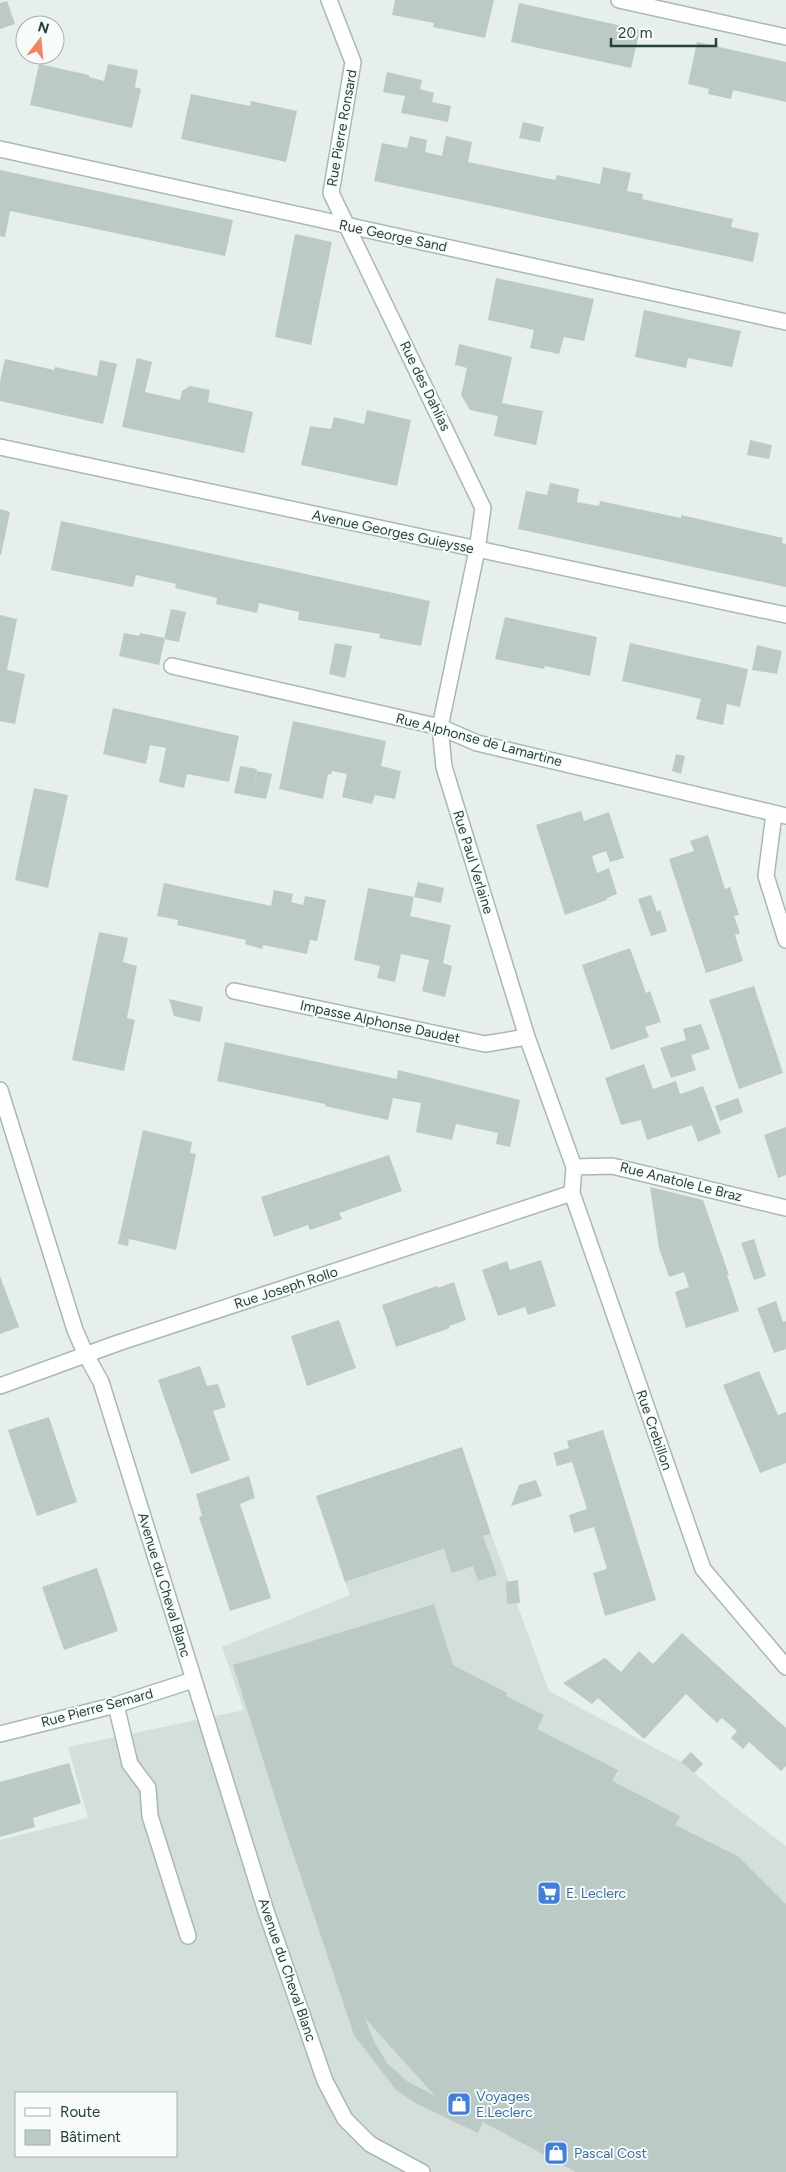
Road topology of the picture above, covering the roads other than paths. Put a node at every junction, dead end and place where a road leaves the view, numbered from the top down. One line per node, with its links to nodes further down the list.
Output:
1 (330, 0): 5 (street, Rue Pierre Ronsard)
2 (619, 0): 3 (street)
3 (786, 37)
4 (0, 149): 5 (street, Rue George Sand)
5 (348, 226): 6 (street, Rue George Sand); 8 (street, Rue des Dahlias)
6 (786, 322)
7 (0, 447): 8 (street, Avenue Georges Guieysse)
8 (477, 550): 9 (street, Avenue Georges Guieysse); 11 (street, Rue Paul Verlaine)
9 (786, 615)
10 (172, 666): 11 (street, Rue Alphonse de Lamartine)
11 (440, 727): 12 (street, Rue Alphonse de Lamartine); 15 (street, Rue Paul Verlaine)
12 (780, 815): 13 (street)
13 (786, 940)
14 (234, 991): 15 (street, Impasse Alphonse Daudet)
15 (527, 1037): 18 (street, Rue Paul Verlaine)
16 (0, 1090): 17 (street, Avenue du Cheval Blanc)
17 (7, 1140): 21 (street, Avenue du Cheval Blanc)
18 (574, 1167): 19 (street, Rue Crebillon); 20 (street, Rue Anatole Le Braz)
19 (572, 1193): 21 (street, Rue Joseph Rollo); 23 (street, Rue Crebillon)
20 (786, 1208)
21 (86, 1355): 22 (street, Rue Joseph Rollo); 24 (street, Avenue du Cheval Blanc)
22 (0, 1386)
23 (786, 1667)
24 (193, 1680): 25 (street, Rue Pierre Semard); 28 (street, Avenue du Cheval Blanc)
25 (116, 1705): 26 (street, Rue Pierre Semard); 27 (street)
26 (0, 1734)
27 (188, 1936)
28 (422, 2172)

